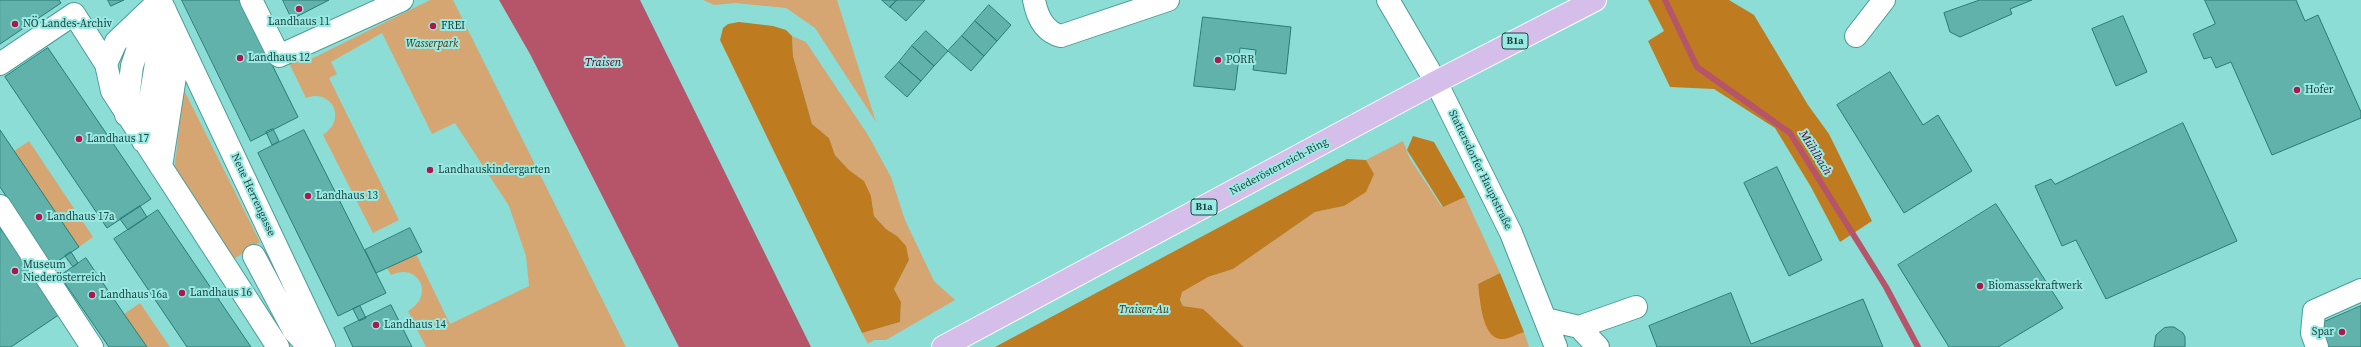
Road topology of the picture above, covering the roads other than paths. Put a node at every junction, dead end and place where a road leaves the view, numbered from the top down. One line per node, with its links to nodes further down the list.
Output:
1 (252, 0): 2 (street)
2 (402, 0)
3 (1168, 0): 8 (street)
4 (1388, 0): 14 (street, Stattersdorfer Hauptstraße)
5 (1595, 0): 14 (main road, Niederösterreich-Ring / B1a)
6 (1884, 0): 10 (street)
7 (163, 5): 11 (street, Neue Herrengasse); 13 (street); 15 (street); 16 (street)
8 (1035, 6)
9 (69, 7): 12 (street); 13 (street)
10 (1856, 36)
11 (180, 44): 17 (street); 28 (street, Neue Herrengasse)
12 (0, 64)
13 (106, 64): 15 (street)
14 (1436, 82): 22 (street, Stattersdorfer Hauptstraße); 29 (main road, Niederösterreich-Ring / B1a)
15 (126, 115): 16 (street)
16 (143, 141): 17 (street)
17 (161, 167): 26 (street)
18 (0, 206): 25 (street)
19 (254, 256): 24 (street)
20 (2361, 290): 32 (street)
21 (1636, 306): 23 (street)
22 (1545, 320): 23 (street); 30 (street, Stattersdorfer Hauptstraße)
23 (1579, 327): 31 (street)
24 (296, 339): 27 (street)
25 (92, 347)
26 (278, 347)
27 (309, 347)
28 (324, 347)
29 (943, 347)
30 (1556, 347)
31 (1598, 347)
32 (2317, 347)

